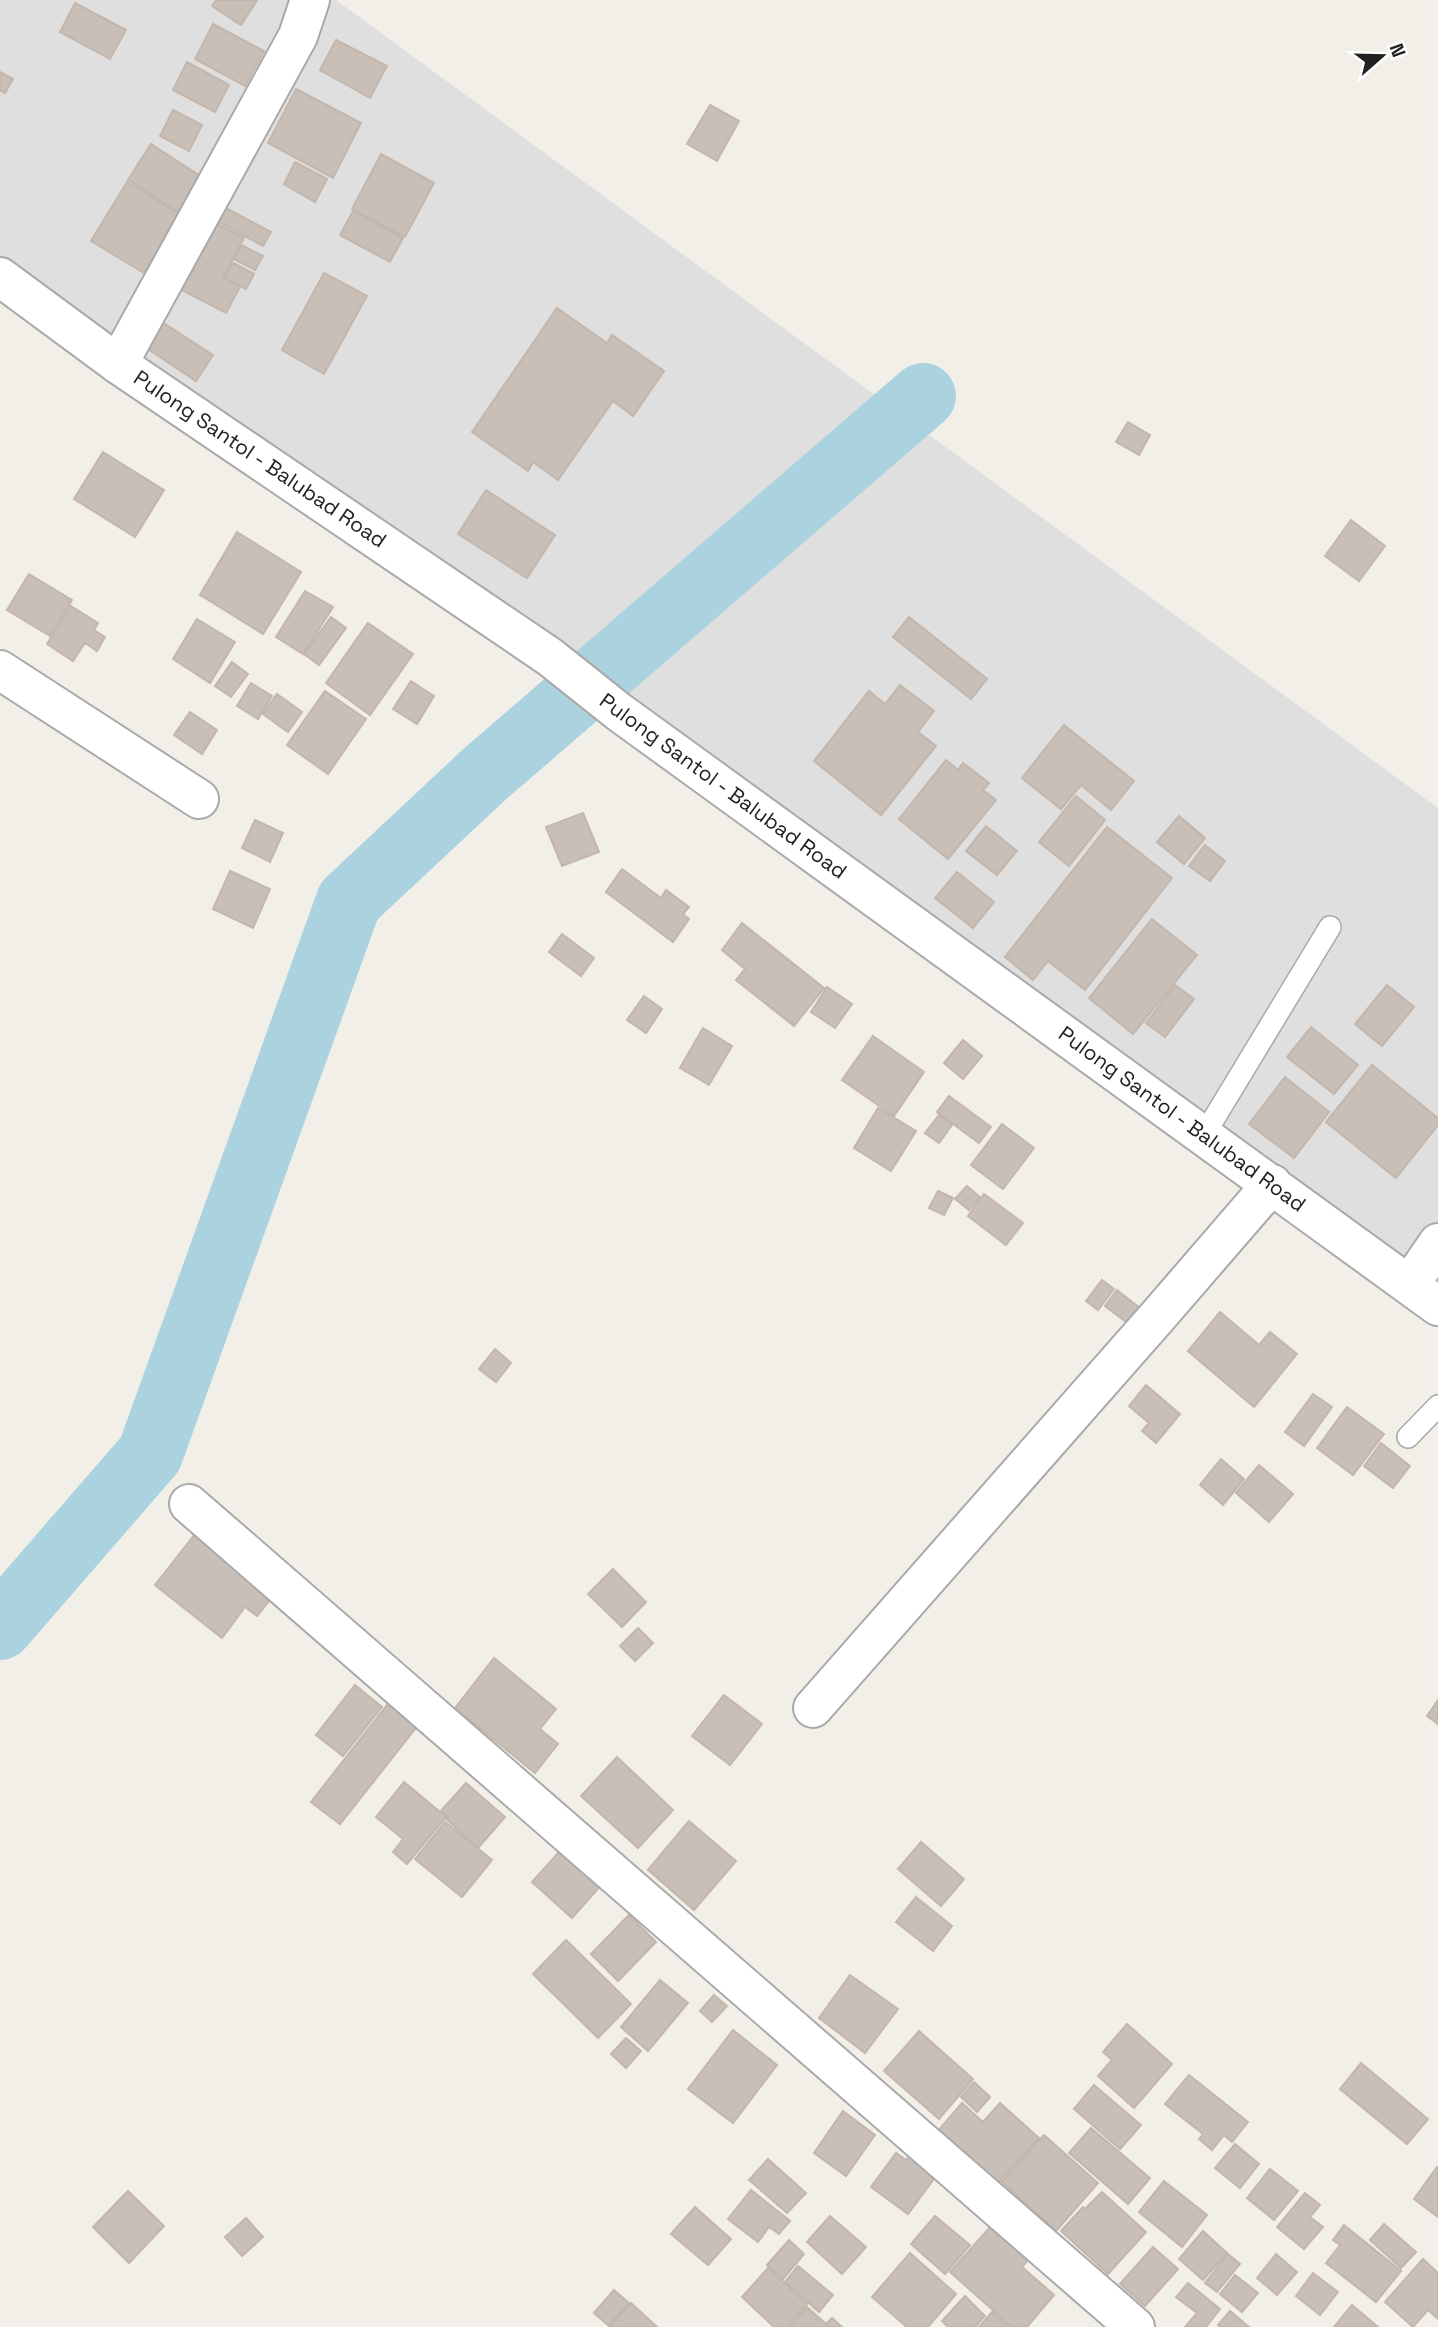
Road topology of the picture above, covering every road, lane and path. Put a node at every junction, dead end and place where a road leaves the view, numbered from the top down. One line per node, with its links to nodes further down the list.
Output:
1 (310, 0): 3 (street)
2 (2, 281): 3 (street, Pulong Santol - Balubad Road)
3 (118, 363): 7 (street, Pulong Santol - Balubad Road)
4 (0, 670): 5 (street)
5 (199, 799)
6 (1330, 927): 7 (lane)
7 (1204, 1135): 8 (street, Pulong Santol - Balubad Road)
8 (1272, 1184): 10 (street, Pulong Santol - Balubad Road); 14 (street)
9 (1438, 1244): 10 (street)
10 (1424, 1295)
11 (1438, 1406): 12 (lane)
12 (1408, 1437)
13 (189, 1504): 15 (street)
14 (813, 1708)
15 (1135, 2327)

